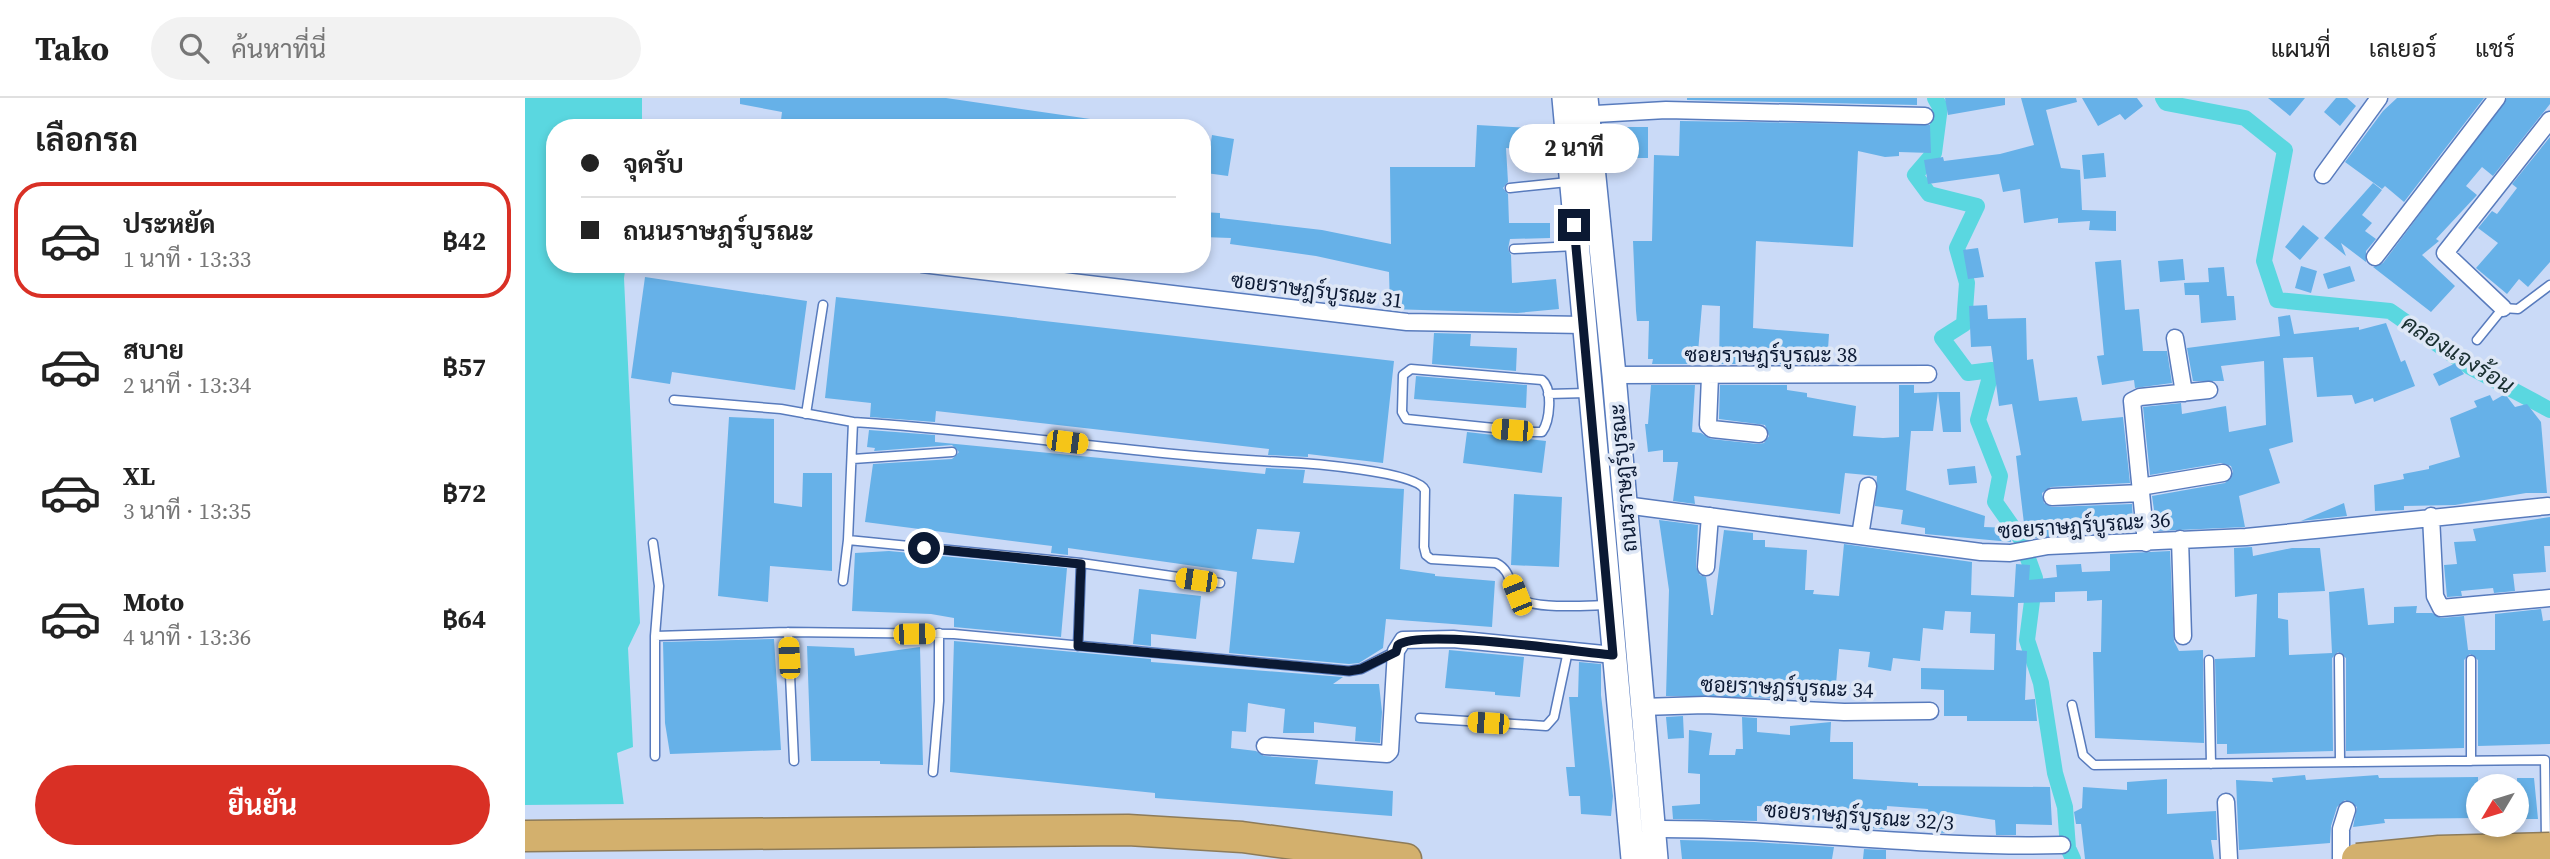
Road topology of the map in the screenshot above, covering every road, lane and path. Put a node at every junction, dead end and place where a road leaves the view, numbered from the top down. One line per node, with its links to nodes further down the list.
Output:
1 (2379, 98): 6 (street)
2 (2497, 98): 11 (street)
3 (1576, 107): 4 (street); 7 (main road, ถนนราษฎร์บูรณะ); 20 (main road, ถนนราษฎร์บูรณะ)
4 (1925, 116)
5 (2550, 120): 15 (street)
6 (2323, 175)
7 (1571, 182): 8 (lane); 9 (main road, ถนนราษฎร์บูรณะ)
8 (1510, 188)
9 (1576, 246): 10 (lane); 16 (main road, ถนนราษฎร์บูรณะ)
10 (1514, 249)
11 (2375, 257)
12 (997, 273): 16 (street, ซอยราษฎร์บูรณะ 31)
13 (2550, 285): 15 (lane)
14 (823, 305): 27 (lane)
15 (2503, 308): 18 (lane)
16 (1584, 325): 23 (main road, ถนนราษฎร์บูรณะ)
17 (2175, 338): 24 (street)
18 (2477, 340)
19 (1928, 374): 21 (street, ซอยราษฎร์บูรณะ 38)
20 (1614, 375): 21 (street, ซอยราษฎร์บูรณะ 38); 36 (main road, ถนนราษฎร์บูรณะ)
21 (1710, 376): 29 (street)
22 (2209, 390): 24 (street)
23 (1590, 393): 25 (lane); 50 (main road, ถนนราษฎร์บูรณะ)
24 (2184, 393): 34 (street)
25 (1548, 394): 25 (lane)
26 (674, 400): 27 (lane)
27 (806, 414): 28 (lane)
28 (853, 422): 31 (lane); 50 (lane)
29 (1759, 434)
30 (952, 452): 31 (lane)
31 (853, 459): 42 (lane)
32 (2223, 474): 34 (street)
33 (1868, 486): 40 (street)
34 (2140, 490): 35 (street); 44 (street)
35 (2052, 497)
36 (1625, 505): 38 (street, ซอยราษฎร์บูรณะ 36); 63 (main road, ถนนราษฎร์บูรณะ)
37 (2549, 506): 39 (street, ซอยราษฎร์บูรณะ 36)
38 (1710, 516): 40 (street, ซอยราษฎร์บูรณะ 36); 46 (street)
39 (2431, 516): 41 (street, ซอยราษฎร์บูรณะ 36); 49 (street)
40 (1860, 536): 44 (street, ซอยราษฎร์บูรณะ 36)
41 (2180, 539): 44 (street, ซอยราษฎร์บูรณะ 36); 54 (street)
42 (848, 540): 45 (lane); 47 (lane)
43 (653, 543): 53 (lane)
44 (2147, 543)
45 (1081, 564): 48 (lane); 55 (lane)
46 (1706, 567)
47 (843, 581)
48 (1220, 583)
49 (2550, 597)
50 (1609, 605): 58 (main road, ถนนราษฎร์บูรณะ)
51 (787, 632): 52 (lane); 53 (lane); 69 (lane)
52 (939, 633): 55 (lane); 73 (lane)
53 (655, 636): 67 (lane)
54 (2183, 636)
55 (1078, 646): 57 (lane)
56 (1568, 651): 57 (street); 58 (street); 65 (lane)
57 (1396, 652): 66 (street)
58 (1613, 655): 82 (main road, ถนนราษฎร์บูรณะ)
59 (2339, 658): 71 (lane)
60 (2209, 660): 72 (lane)
61 (2471, 660): 70 (lane)
62 (2072, 705): 72 (lane)
63 (1642, 707): 64 (street, ซอยราษฎร์บูรณะ 34); 76 (main road, ถนนราษฎร์บูรณะ)
64 (1930, 711)
65 (1420, 718)
66 (1265, 746)
67 (655, 757)
68 (2547, 760): 70 (lane); 88 (lane)
69 (794, 761)
70 (2471, 761): 71 (lane)
71 (2340, 762): 72 (lane)
72 (2211, 764)
73 (933, 772)
74 (2226, 802): 84 (street)
75 (2347, 810): 85 (street)
76 (1653, 829): 78 (street, ซอยราษฎร์บูรณะ 32/3); 83 (main road, ถนนราษฎร์บูรณะ)
77 (525, 836): 81 (highway)
78 (2062, 845)
79 (2550, 848): 86 (highway, bridge)
80 (2486, 858): 87 (street)
81 (1406, 859)
82 (1633, 859)
83 (1656, 859)
84 (2229, 859)
85 (2340, 859)
86 (2357, 859)
87 (2465, 859)
88 (2546, 859)

